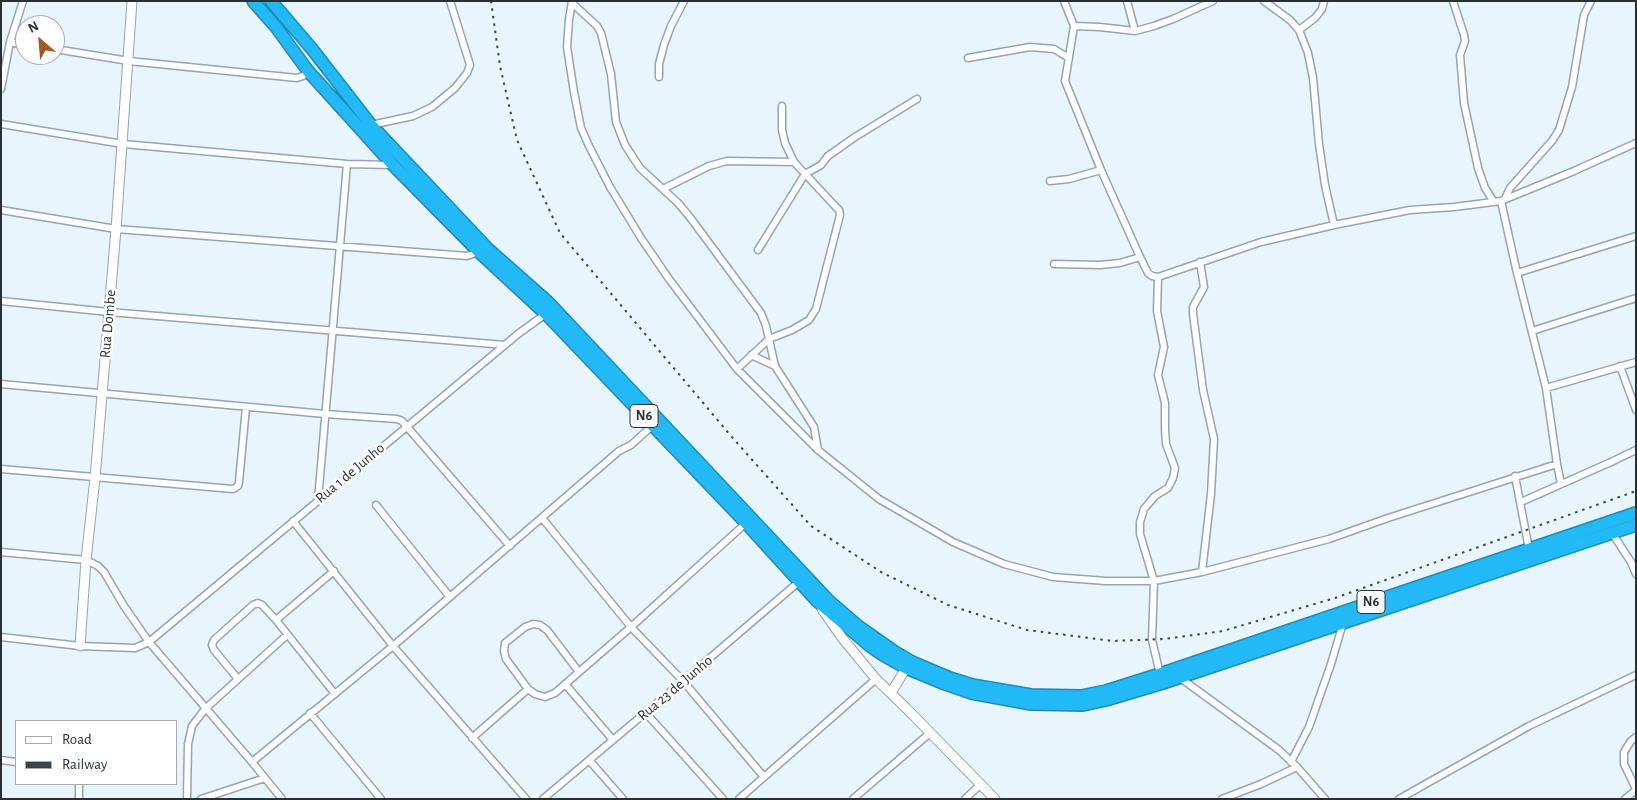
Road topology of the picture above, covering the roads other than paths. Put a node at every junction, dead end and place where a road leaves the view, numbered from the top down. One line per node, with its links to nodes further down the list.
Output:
1 (23, 1): 20 (street)
2 (132, 1): 25 (street, Rua Dombe)
3 (253, 1): 26 (highway, N6)
4 (271, 1): 32 (highway, N6)
5 (450, 1): 32 (street)
6 (684, 1): 27 (street)
7 (1064, 1): 17 (street)
8 (1128, 1): 19 (street)
9 (1192, 1): 16 (street)
10 (1212, 1): 16 (street)
11 (1264, 1): 18 (street)
12 (1324, 1): 18 (street)
13 (1453, 1): 42 (street)
14 (1590, 1): 42 (street)
15 (572, 2): 41 (street); 67 (street)
16 (1195, 9): 19 (street)
17 (1074, 26): 19 (street); 24 (street)
18 (1299, 30): 44 (street)
19 (1135, 31)
20 (10, 42): 21 (street); 28 (street)
21 (15, 43)
22 (65, 51): 25 (street)
23 (968, 58): 24 (street)
24 (1070, 58): 38 (street)
25 (129, 61): 26 (street); 34 (street, Rua Dombe)
26 (308, 71): 37 (highway, N6)
27 (659, 77)
28 (1, 89)
29 (917, 99): 39 (street)
30 (782, 106): 35 (street)
31 (1, 124): 34 (street)
32 (371, 126): 58 (highway, N6)
33 (1636, 142): 42 (street)
34 (123, 144): 36 (street); 45 (street, Rua Dombe)
35 (794, 162): 39 (street); 41 (street)
36 (347, 164): 37 (street); 47 (street)
37 (392, 165): 48 (highway, N6)
38 (1101, 170): 40 (street); 50 (street)
39 (805, 174): 49 (street); 61 (street)
40 (1050, 182)
41 (663, 189): 61 (street)
42 (1500, 201): 44 (street); 53 (street)
43 (1, 210): 45 (street)
44 (1334, 225): 51 (street)
45 (116, 229): 47 (street); 57 (street, Rua Dombe)
46 (1636, 236): 53 (street)
47 (339, 246): 48 (street); 59 (street)
48 (478, 250): 58 (highway, N6)
49 (758, 250)
50 (1140, 257): 52 (street); 54 (street)
51 (1200, 262): 54 (street); 97 (street)
52 (1054, 264)
53 (1517, 273): 60 (street)
54 (1158, 277): 100 (street)
55 (1636, 298): 60 (street)
56 (1, 301): 57 (street)
57 (109, 312): 59 (street); 70 (street, Rua Dombe)
58 (550, 312): 62 (street, Rua 1 de Junho); 74 (highway, N6); 99 (highway, N6)
59 (332, 330): 62 (street); 73 (street)
60 (1532, 331): 69 (street)
61 (769, 339): 63 (street); 65 (street)
62 (506, 344): 75 (street, Rua 1 de Junho)
63 (751, 355): 65 (street); 67 (street)
64 (1636, 362): 66 (street)
65 (775, 366): 76 (street)
66 (1620, 366): 69 (street); 72 (street)
67 (737, 369): 76 (street)
68 (1, 384): 70 (street)
69 (1546, 388): 78 (street)
70 (102, 394): 71 (street); 81 (street, Rua Dombe)
71 (246, 407): 73 (street); 81 (street)
72 (1636, 410)
73 (325, 414): 75 (street); 83 (street)
74 (652, 426): 87 (street); 89 (highway, N6)
75 (407, 427): 83 (street, Rua 1 de Junho); 92 (street)
76 (818, 450): 100 (street)
77 (1636, 450): 82 (street)
78 (1557, 464): 80 (street); 82 (street)
79 (1, 469): 81 (street)
80 (1516, 476): 84 (street); 97 (street)
81 (96, 478): 95 (street, Rua Dombe)
82 (1561, 484): 84 (street)
83 (318, 500): 88 (street, Rua 1 de Junho)
84 (1521, 502): 93 (street)
85 (376, 505): 101 (street)
86 (1636, 513): 93 (highway, N6)
87 (542, 518): 92 (street); 105 (street)
88 (293, 521): 96 (street); 108 (street, Rua 1 de Junho)
89 (746, 523): 99 (highway, N6); 105 (street)
90 (1636, 525): 91 (highway, N6)
91 (1612, 534): 98 (street); 104 (highway, N6)
92 (510, 546): 101 (street)
93 (1529, 549): 113 (highway, N6)
94 (1, 552): 95 (street)
95 (86, 560): 108 (street); 109 (street, Rua Dombe)
96 (334, 571): 103 (street); 110 (street)
97 (1202, 572): 100 (street)
98 (1636, 574)
99 (802, 578): 102 (highway, N6); 113 (highway, N6); 118 (street, Rua 23 de Junho)
100 (1154, 581): 113 (street)
101 (450, 596): 110 (street)
102 (817, 601): 111 (highway, N6); 117 (street)
103 (276, 620): 106 (street); 116 (street)
104 (1343, 622): 115 (highway, N6); 134 (street)
105 (631, 627): 112 (street); 118 (street)
106 (287, 634): 116 (street); 122 (street)
107 (1, 637): 109 (street)
108 (149, 642): 109 (street); 123 (street)
109 (80, 646)
110 (393, 646): 122 (street); 128 (street)
111 (906, 668): 115 (highway, N6); 121 (street)
112 (579, 672): 119 (street); 120 (street)
113 (1160, 674)
114 (1636, 675): 156 (street)
115 (1179, 677): 134 (street)
116 (238, 679): 123 (street)
117 (876, 679): 121 (street); 136 (street)
118 (683, 681): 124 (street, Rua 23 de Junho); 136 (street)
119 (565, 684): 120 (street); 129 (street)
120 (528, 689): 128 (street)
121 (891, 693): 126 (street)
122 (335, 694): 125 (street)
123 (205, 709): 133 (street); 142 (street)
124 (646, 712): 129 (street, Rua 23 de Junho); 149 (street)
125 (310, 713): 133 (street); 145 (street)
126 (930, 733): 138 (street); 151 (street)
127 (1636, 737): 140 (street)
128 (472, 738): 146 (street)
129 (613, 740): 131 (street, Rua 23 de Junho)
130 (1, 760): 132 (street)
131 (589, 760): 147 (street, Rua 23 de Junho); 148 (street)
132 (15, 762)
133 (252, 762): 137 (street)
134 (1291, 762): 135 (street)
135 (1297, 767): 154 (street); 155 (street)
136 (764, 777): 150 (street)
137 (265, 778): 143 (street); 144 (street)
138 (981, 784): 152 (street); 153 (street)
139 (79, 785): 141 (street)
140 (1636, 790): 157 (street)
141 (79, 799)
142 (187, 799)
143 (201, 799)
144 (282, 799)
145 (381, 799)
146 (526, 799)
147 (543, 799)
148 (623, 799)
149 (723, 799)
150 (739, 799)
151 (853, 799)
152 (965, 799)
153 (995, 799)
154 (1222, 799)
155 (1324, 799)
156 (1399, 799)
157 (1625, 799)

